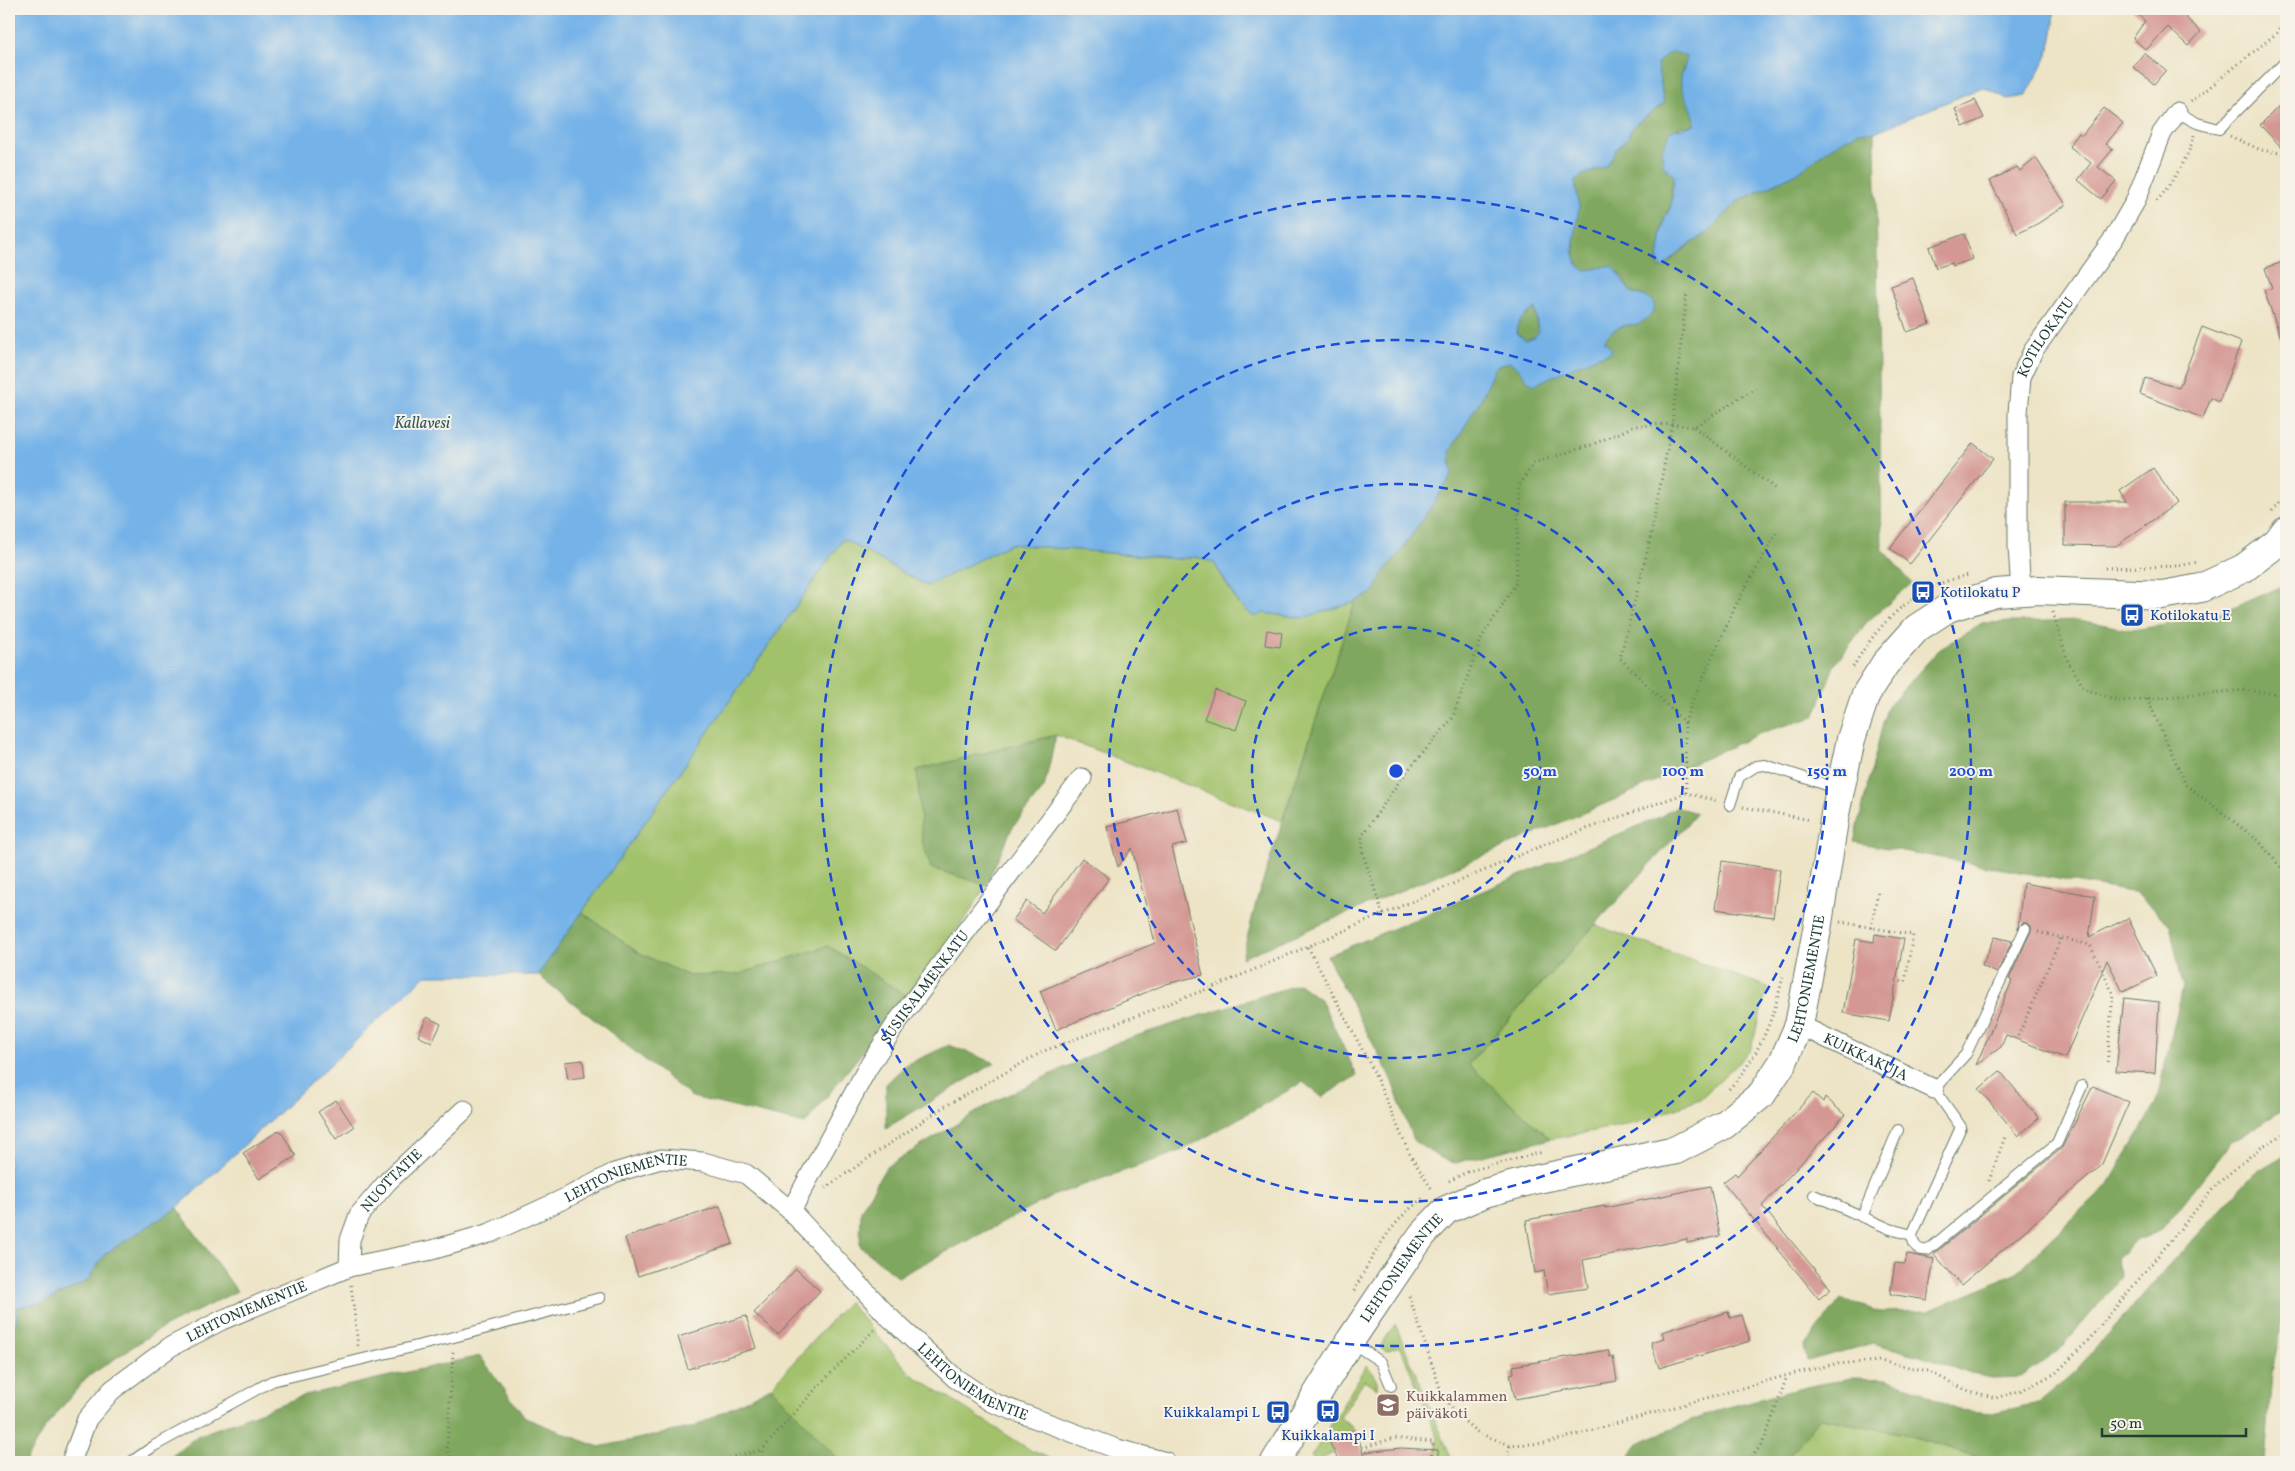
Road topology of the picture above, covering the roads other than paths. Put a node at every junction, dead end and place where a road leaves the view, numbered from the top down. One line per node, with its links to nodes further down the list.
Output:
1 (2286, 61): 2 (lane)
2 (2183, 108): 4 (street, KOTILOKATU)
3 (2278, 523): 4 (street, LEHTONIEMENTIE)
4 (2021, 591): 6 (street, LEHTONIEMENTIE)
5 (1082, 778): 15 (street, SUSIISALMENKATU)
6 (1829, 786): 7 (lane); 9 (street, LEHTONIEMENTIE)
7 (1730, 805)
8 (2025, 930): 11 (lane)
9 (1799, 1025): 11 (street, KUIKKAKUJA); 20 (street, LEHTONIEMENTIE)
10 (2082, 1086): 17 (lane)
11 (1934, 1089): 17 (lane)
12 (464, 1110): 18 (street, NUOTTATIE)
13 (1898, 1130): 16 (lane)
14 (1814, 1195): 16 (lane)
15 (791, 1211): 18 (street, LEHTONIEMENTIE); 24 (street, LEHTONIEMENTIE)
16 (1862, 1217): 17 (lane)
17 (1912, 1235)
18 (350, 1267): 22 (street, LEHTONIEMENTIE)
19 (600, 1298): 23 (lane)
20 (1350, 1341): 21 (lane); 25 (street, LEHTONIEMENTIE)
21 (1390, 1386)
22 (71, 1462)
23 (131, 1462)
24 (1166, 1462)
25 (1275, 1462)

